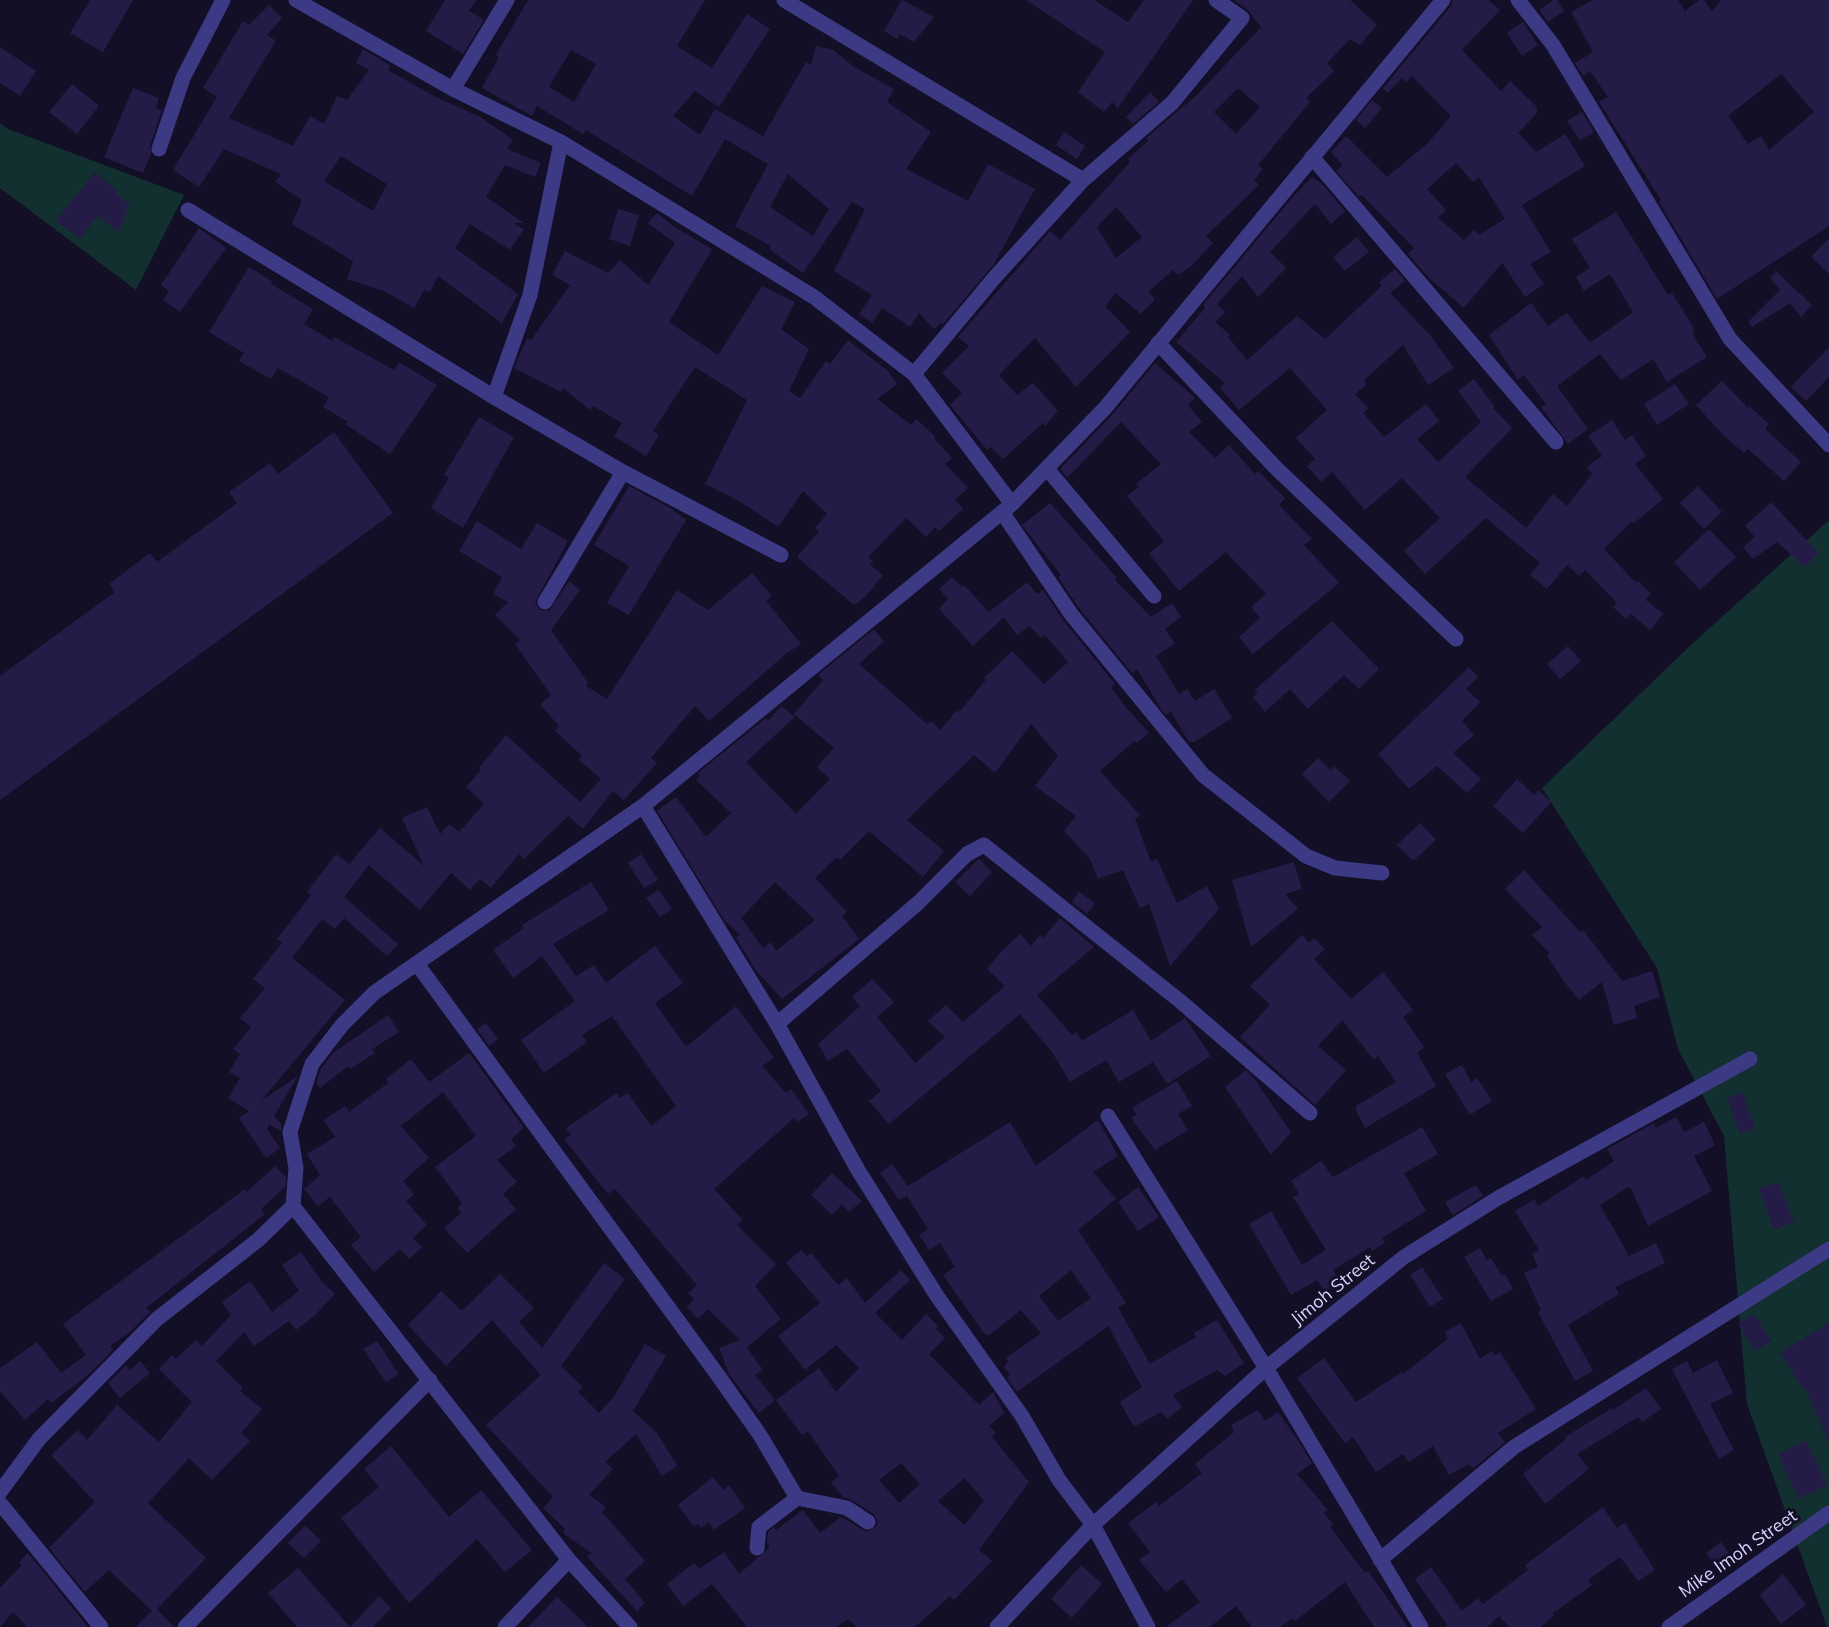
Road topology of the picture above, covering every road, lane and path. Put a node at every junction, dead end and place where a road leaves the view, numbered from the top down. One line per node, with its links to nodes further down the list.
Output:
1 (223, 0): 10 (street)
2 (296, 0): 8 (street)
3 (507, 0): 8 (street)
4 (784, 0): 12 (street)
5 (1216, 0): 12 (street)
6 (1443, 0): 11 (street)
7 (1518, 0): 18 (street)
8 (453, 89): 9 (street)
9 (561, 142): 15 (street); 16 (street)
10 (159, 149)
11 (1312, 157): 14 (street); 17 (street)
12 (1083, 180): 15 (street)
13 (188, 210): 16 (street)
14 (1158, 343): 19 (street); 25 (street)
15 (914, 374): 21 (street)
16 (494, 397): 20 (street)
17 (1556, 442)
18 (1829, 445)
19 (1048, 470): 21 (street); 23 (street)
20 (623, 472): 22 (street); 24 (street)
21 (1007, 508): 26 (street); 27 (street)
22 (781, 555)
23 (1154, 596)
24 (545, 602)
25 (1456, 639)
26 (643, 806): 28 (street); 29 (street)
27 (1382, 873)
28 (417, 964): 33 (street); 38 (street)
29 (777, 1024): 31 (street); 42 (street)
30 (1750, 1059): 35 (street, Jimoh Street)
31 (1310, 1113)
32 (1108, 1116): 35 (street)
33 (292, 1206): 36 (street); 37 (street)
34 (1829, 1249): 45 (street)
35 (1266, 1368): 42 (street, Jimoh Street); 45 (street)
36 (430, 1380): 44 (street); 47 (street)
37 (0, 1492)
38 (797, 1498): 41 (street); 43 (street)
39 (0, 1503): 46 (street)
40 (1829, 1513): 53 (street, Mike Imoh Street)
41 (868, 1522)
42 (1093, 1525): 50 (street, Jimoh Street); 51 (street)
43 (757, 1548)
44 (569, 1560): 48 (street); 49 (street)
45 (1380, 1560): 52 (street)
46 (101, 1627)
47 (185, 1627)
48 (505, 1627)
49 (630, 1627)
50 (997, 1627)
51 (1148, 1627)
52 (1421, 1627)
53 (1669, 1627)

